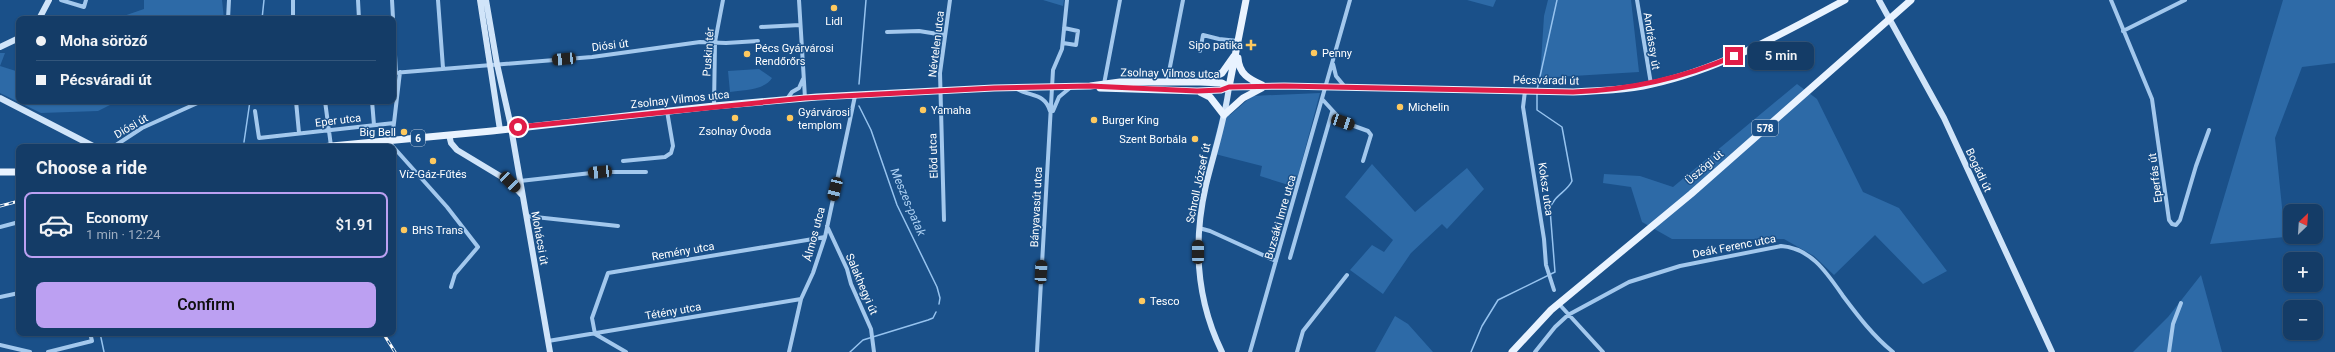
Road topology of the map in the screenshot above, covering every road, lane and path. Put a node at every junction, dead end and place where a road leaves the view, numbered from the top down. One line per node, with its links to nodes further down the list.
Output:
1 (49, 0): 25 (main road)
2 (60, 0): 3 (street)
3 (86, 0)
4 (229, 0): 26 (street)
5 (293, 0): 27 (street)
6 (358, 0): 28 (street)
7 (392, 0): 29 (street)
8 (438, 0): 47 (street)
9 (480, 0): 45 (main road)
10 (486, 0): 45 (main road)
11 (723, 0): 40 (street, Puskin tér)
12 (799, 0): 31 (street)
13 (950, 0): 36 (street, Névtelen utca)
14 (1067, 0): 33 (street, Bányavasút utca)
15 (1120, 0): 52 (street)
16 (1183, 0): 50 (street)
17 (1246, 0): 39 (main road)
18 (1350, 0): 46 (street, Buzsáki Imre utca)
19 (1637, 0): 53 (street, Andrássy út)
20 (1845, 0): 53 (main road, Pécsváradi út / 6)
21 (1879, 0): 30 (main road, Bogádi út)
22 (1911, 0): 30 (main road, Üszögi út / 578)
23 (2111, 0): 34 (street, Eperfás út)
24 (2185, 0): 34 (street)
25 (41, 16)
26 (228, 16)
27 (293, 16)
28 (359, 16)
29 (393, 16)
30 (1890, 18): 123 (main road, Üszögi út / 578); 144 (main road, Bogádi út)
31 (800, 25): 32 (street); 49 (street)
32 (761, 28)
33 (1064, 28): 41 (street, Bányavasút utca); 41 (street)
34 (2123, 31): 86 (street, Eperfás út)
35 (888, 32): 36 (street)
36 (944, 35): 62 (street, Névtelen utca)
37 (16, 39): 42 (main road)
38 (758, 41): 40 (street, Diósi út)
39 (1238, 41): 43 (main road); 44 (street)
40 (716, 42): 45 (street, Diósi út); 75 (street, Puskin tér)
41 (1062, 44): 58 (street, Bányavasút utca)
42 (0, 46)
43 (1237, 50): 51 (main road); 55 (main road); 60 (main road)
44 (1200, 51)
45 (494, 64): 47 (street, Diósi út); 83 (main road, Mohácsi út); 85 (main road)
46 (1333, 64): 56 (street, Buzsáki Imre utca); 61 (street)
47 (443, 68): 48 (street, Diósi út)
48 (396, 72)
49 (804, 75): 67 (street); 68 (street)
50 (1167, 82): 51 (main road, Zsolnay Vilmos utca / 6); 52 (main road, Zsolnay Vilmos utca / 6)
51 (1200, 82): 60 (main road, Zsolnay Vilmos utca / 6)
52 (1104, 84): 54 (main road, Zsolnay Vilmos utca / 6)
53 (1651, 84): 64 (main road, Pécsváradi út / 6)
54 (1090, 86): 59 (main road, Zsolnay Vilmos utca / 6); 63 (main road, Zsolnay Vilmos utca / 6)
55 (1266, 86): 56 (main road, Pécsváradi út / 6); 60 (main road, Pécsváradi út / 6); 79 (main road)
56 (1327, 86): 61 (main road, Pécsváradi út / 6); 69 (street, Buzsáki Imre utca)
57 (1015, 87): 58 (main road, Zsolnay Vilmos utca / 6); 62 (main road, Zsolnay Vilmos utca / 6); 80 (street)
58 (1052, 87): 59 (main road, Zsolnay Vilmos utca / 6); 80 (street, Bányavasút utca)
59 (1072, 87): 80 (street)
60 (1229, 87): 63 (main road, Zsolnay Vilmos utca / 6); 79 (main road, Schroll József út)
61 (1345, 87): 64 (main road, Pécsváradi út / 6)
62 (940, 91): 65 (main road, Zsolnay Vilmos utca / 6); 107 (street, Előd utca)
63 (1197, 91): 79 (main road)
64 (1525, 91): 118 (street, Koksz utca)
65 (855, 96): 67 (main road, Zsolnay Vilmos utca / 6); 109 (street, Álmos utca)
66 (0, 98): 91 (main road)
67 (805, 98): 68 (main road, Zsolnay Vilmos utca / 6)
68 (787, 99): 75 (main road, Zsolnay Vilmos utca / 6)
69 (1323, 100): 78 (street); 115 (street, Buzsáki Imre utca)
70 (195, 104): 92 (street, Diósi út)
71 (296, 104): 88 (street)
72 (325, 104): 87 (street)
73 (372, 104): 82 (street)
74 (395, 104): 81 (street)
75 (714, 106): 77 (main road, Zsolnay Vilmos utca / 6)
76 (255, 111): 88 (street, Eper utca)
77 (667, 111): 83 (main road, Zsolnay Vilmos utca / 6); 97 (street)
78 (1332, 112): 98 (street); 114 (street)
79 (1224, 115): 112 (main road, Schroll József út)
80 (1051, 117): 136 (street, Bányavasút utca)
81 (394, 123): 82 (street, Eper utca); 84 (street)
82 (374, 125): 87 (street, Eper utca)
83 (511, 128): 85 (main road, Zsolnay Vilmos utca / 6); 102 (main road, Mohácsi út)
84 (392, 130)
85 (500, 130): 89 (main road, Zsolnay Vilmos utca / 6)
86 (2210, 130)
87 (329, 131): 88 (street, Eper utca); 93 (street)
88 (299, 134)
89 (449, 135): 90 (main road, Zsolnay Vilmos utca / 6); 103 (main road)
90 (388, 141): 94 (main road, Zsolnay Vilmos utca / 6); 95 (street)
91 (89, 144)
92 (118, 144)
93 (331, 144)
94 (354, 144)
95 (391, 144)
96 (396, 150): 117 (street)
97 (623, 161)
98 (1363, 161)
99 (0, 172): 100 (main road)
100 (16, 172)
101 (646, 172): 104 (street)
102 (519, 173): 103 (main road); 104 (main road, Mohácsi út)
103 (504, 178): 105 (main road)
104 (520, 181): 105 (main road, Mohácsi út)
105 (522, 196): 106 (main road, Mohácsi út)
106 (526, 216): 110 (street); 127 (main road, Mohácsi út)
107 (944, 220)
108 (16, 223): 111 (street)
109 (827, 225): 113 (street, Álmos utca); 135 (street, Salakhegyi út)
110 (618, 226)
111 (0, 227)
112 (1199, 228): 115 (street); 137 (main road, Schroll József út)
113 (825, 237): 121 (street, Álmos utca); 125 (street, Remény utca)
114 (1290, 258)
115 (1276, 261): 138 (street, Buzsáki Imre utca)
116 (1347, 275): 139 (street)
117 (451, 287)
118 (1554, 290)
119 (16, 294): 120 (street)
120 (0, 297)
121 (801, 299): 125 (street, Tétény utca); 134 (street, Álmos utca)
122 (2181, 303): 145 (street)
123 (1558, 304): 124 (street); 140 (main road, Üszögi út / 578)
124 (1568, 315): 141 (street, Deák Ferenc utca); 142 (street); 143 (street, Deák Ferenc utca)
125 (595, 334): 127 (street, Tétény utca); 133 (street)
126 (91, 336): 131 (street)
127 (548, 341): 132 (main road, Mohácsi út)
128 (0, 345): 129 (street)
129 (16, 350): 130 (street)
130 (30, 352)
131 (48, 352)
132 (550, 352)
133 (626, 352)
134 (789, 352)
135 (874, 352)
136 (1037, 352)
137 (1222, 352)
138 (1250, 352)
139 (1297, 352)
140 (1512, 352)
141 (1535, 352)
142 (1603, 352)
143 (1892, 352)
144 (2052, 352)
145 (2168, 352)

